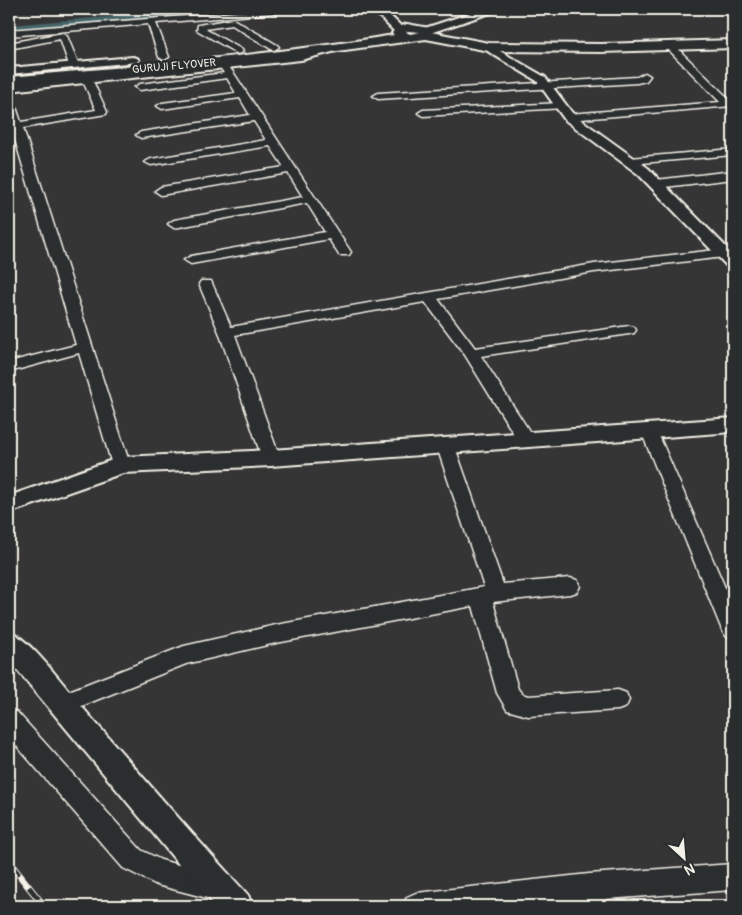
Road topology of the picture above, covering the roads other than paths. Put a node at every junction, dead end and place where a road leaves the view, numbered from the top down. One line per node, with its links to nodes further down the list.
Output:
1 (300, 9): 7 (street)
2 (377, 9): 9 (street)
3 (474, 9): 9 (street)
4 (492, 9): 6 (street)
5 (284, 18): 8 (street)
6 (462, 19): 9 (street); 13 (street)
7 (152, 21): 10 (street); 22 (street)
8 (233, 22): 16 (street); 21 (street)
9 (407, 31): 12 (main road); 12 (main road); 13 (main road)
10 (63, 32): 11 (street); 15 (street); 23 (street)
11 (9, 33)
12 (373, 40): 13 (main road); 17 (main road, GURUJI FLYOVER)
13 (458, 44): 14 (main road); 20 (main road)
14 (733, 45): 18 (main road)
15 (9, 46)
16 (274, 46): 17 (street); 21 (street)
17 (336, 46): 19 (main road, GURUJI FLYOVER); 24 (street)
18 (672, 48): 20 (main road); 39 (street)
19 (311, 50): 26 (main road, GURUJI FLYOVER); 29 (main road, GURUJI FLYOVER)
20 (493, 50): 30 (street)
21 (238, 51): 22 (street)
22 (164, 58): 23 (street)
23 (74, 65): 25 (street)
24 (227, 71): 28 (street); 32 (street); 33 (street)
25 (9, 72)
26 (9, 76)
27 (645, 76): 30 (street)
28 (87, 79): 31 (street); 41 (street)
29 (9, 81)
30 (545, 85): 34 (street); 37 (street)
31 (9, 87)
32 (140, 87)
33 (242, 95): 36 (street); 40 (street)
34 (378, 96)
35 (9, 101): 41 (street)
36 (162, 106)
37 (561, 106): 38 (street); 39 (street)
38 (424, 113)
39 (569, 117): 45 (street)
40 (257, 118): 42 (street); 43 (street)
41 (16, 126): 61 (street)
42 (141, 135)
43 (273, 142): 46 (street); 47 (street)
44 (733, 152): 45 (street)
45 (630, 161): 49 (street)
46 (151, 162)
47 (290, 169): 50 (street); 51 (street)
48 (733, 175): 49 (street)
49 (656, 184): 55 (street)
50 (161, 191)
51 (310, 199): 52 (street); 53 (street)
52 (174, 224)
53 (332, 234): 54 (street); 56 (street)
54 (344, 252)
55 (730, 256): 58 (street)
56 (191, 260)
57 (206, 284): 60 (street)
58 (428, 296): 60 (street); 62 (street)
59 (629, 330): 62 (street)
60 (226, 332): 68 (street)
61 (85, 347): 63 (street); 69 (street)
62 (471, 353): 66 (street)
63 (9, 367)
64 (733, 425): 65 (street)
65 (649, 431): 66 (street); 73 (street)
66 (526, 440): 67 (street)
67 (446, 446): 68 (street); 72 (street)
68 (271, 458): 69 (street)
69 (121, 465): 70 (street)
70 (9, 505)
71 (570, 586): 72 (street)
72 (488, 594): 75 (street); 76 (street)
73 (733, 630)
74 (9, 642): 76 (street)
75 (618, 700)
76 (64, 703): 80 (street)
77 (9, 720): 80 (street)
78 (733, 877): 79 (street)
79 (592, 896): 81 (street)
80 (228, 897)
81 (416, 906)

